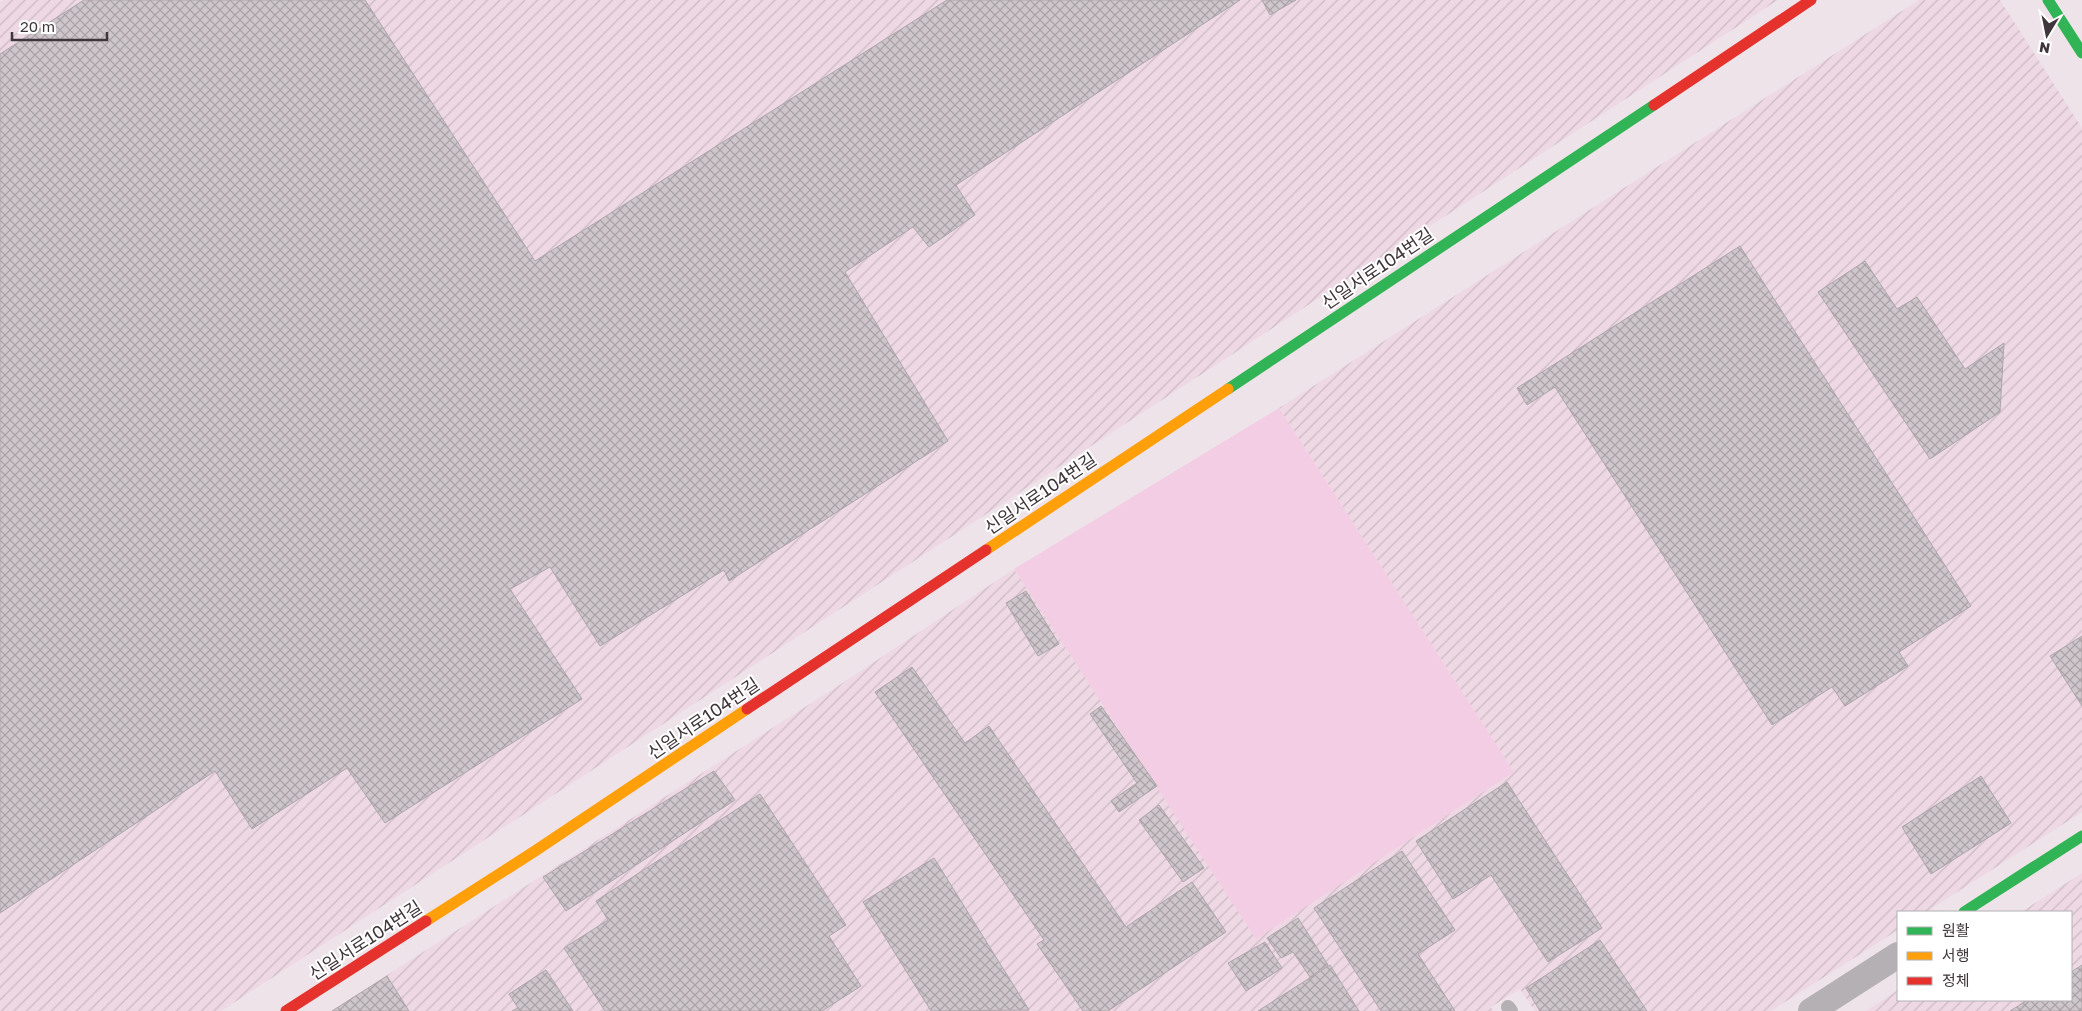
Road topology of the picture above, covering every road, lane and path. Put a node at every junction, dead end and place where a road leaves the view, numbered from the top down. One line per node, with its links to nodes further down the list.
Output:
1 (1811, 0): 7 (street, 신일서로104번길)
2 (2048, 0): 3 (street)
3 (2082, 53)
4 (2082, 836): 5 (street)
5 (1966, 911)
6 (1897, 956): 8 (street)
7 (286, 1011)
8 (1811, 1011)

